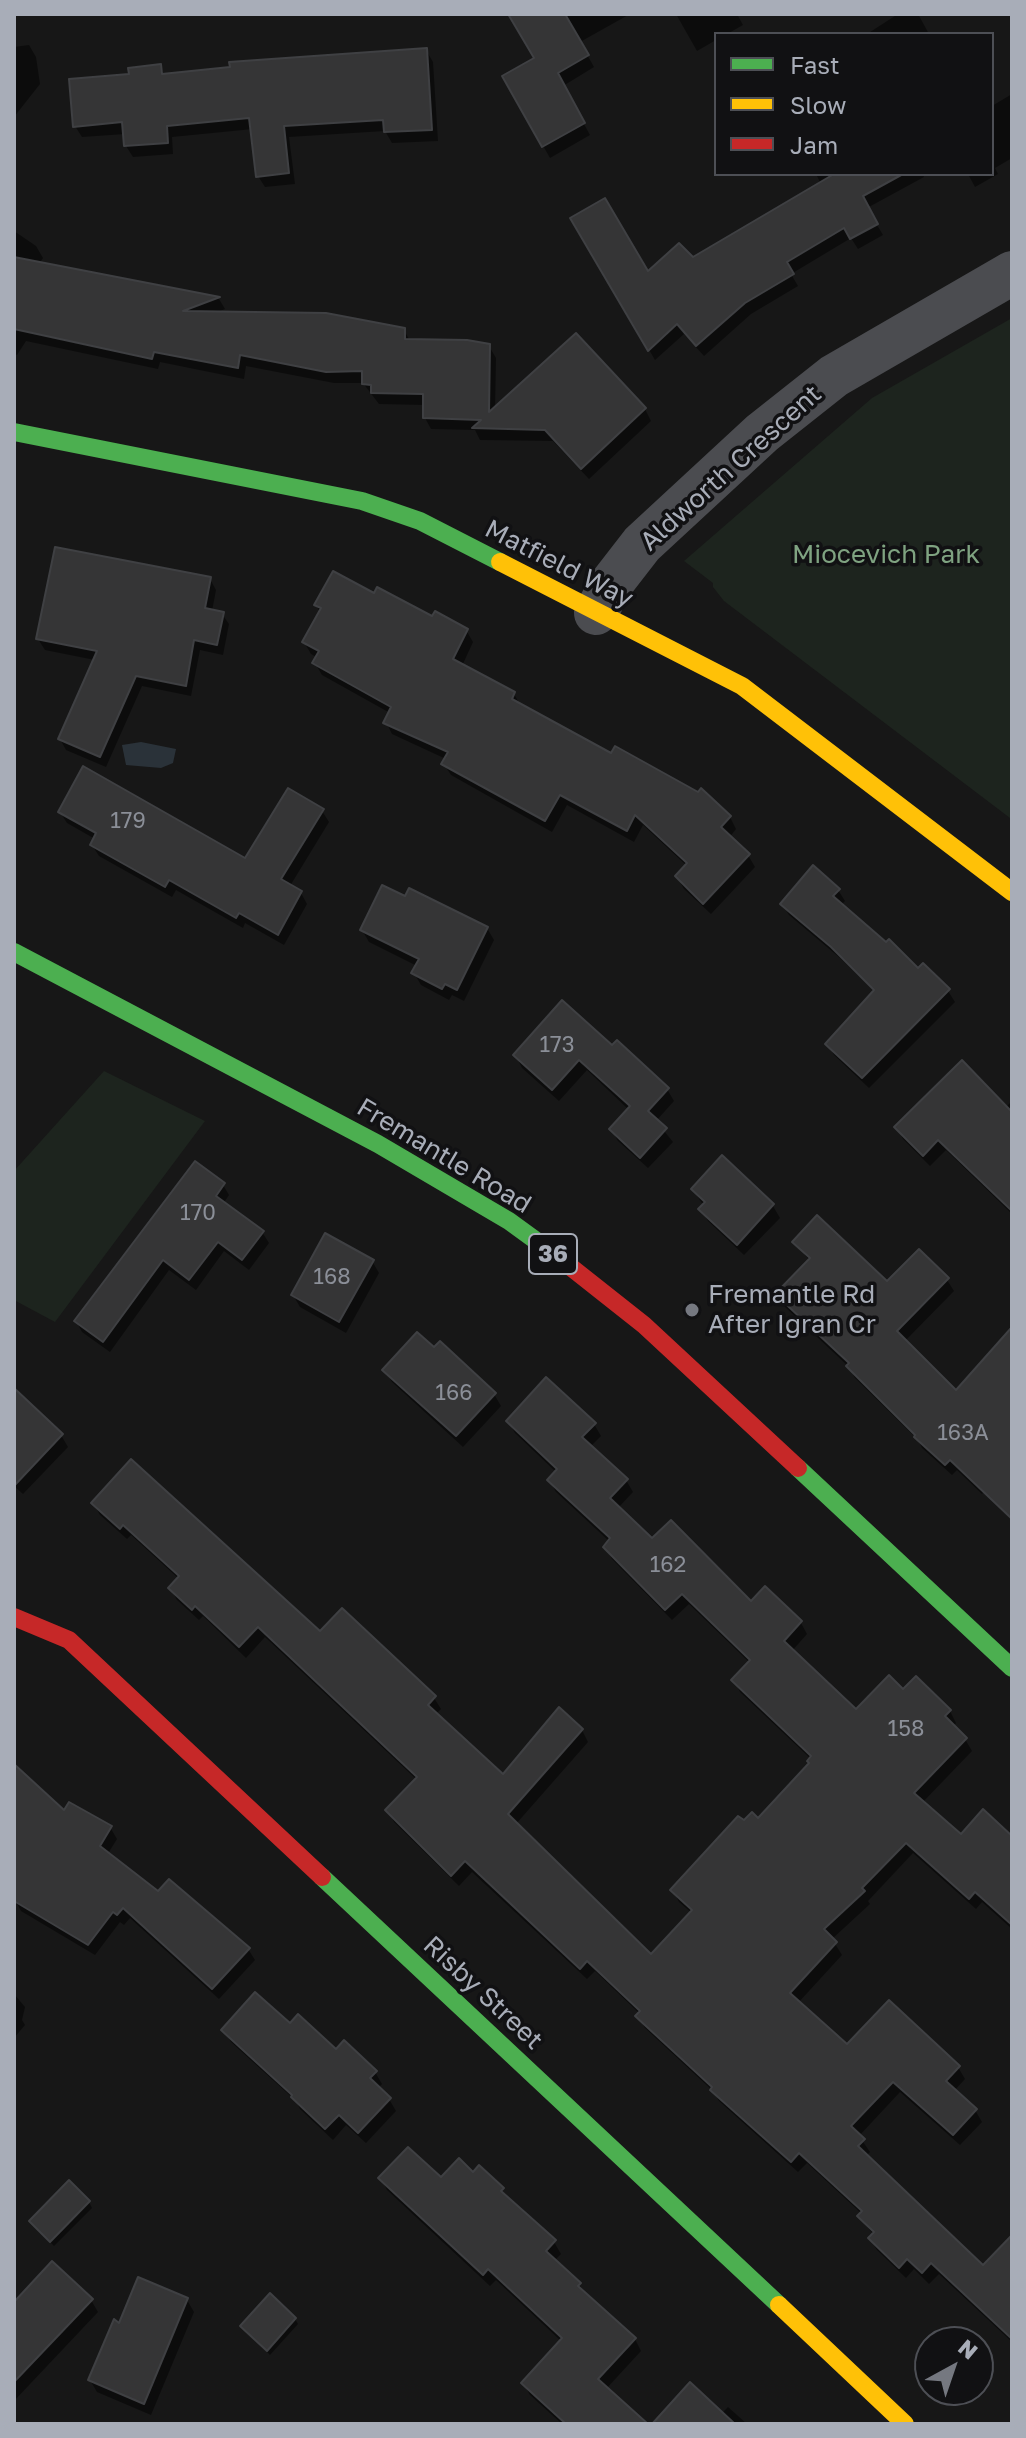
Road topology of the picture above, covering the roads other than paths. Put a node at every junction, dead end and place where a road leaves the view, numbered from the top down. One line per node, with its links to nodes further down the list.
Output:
1 (1012, 273): 3 (street, Aldworth Crescent)
2 (14, 432): 3 (street, Matfield Way)
3 (596, 613): 4 (street, Matfield Way)
4 (1012, 892)
5 (14, 952): 7 (street, Fremantle Road / 36)
6 (14, 1617): 8 (street, Risby Street)
7 (1012, 1668)
8 (905, 2424)

